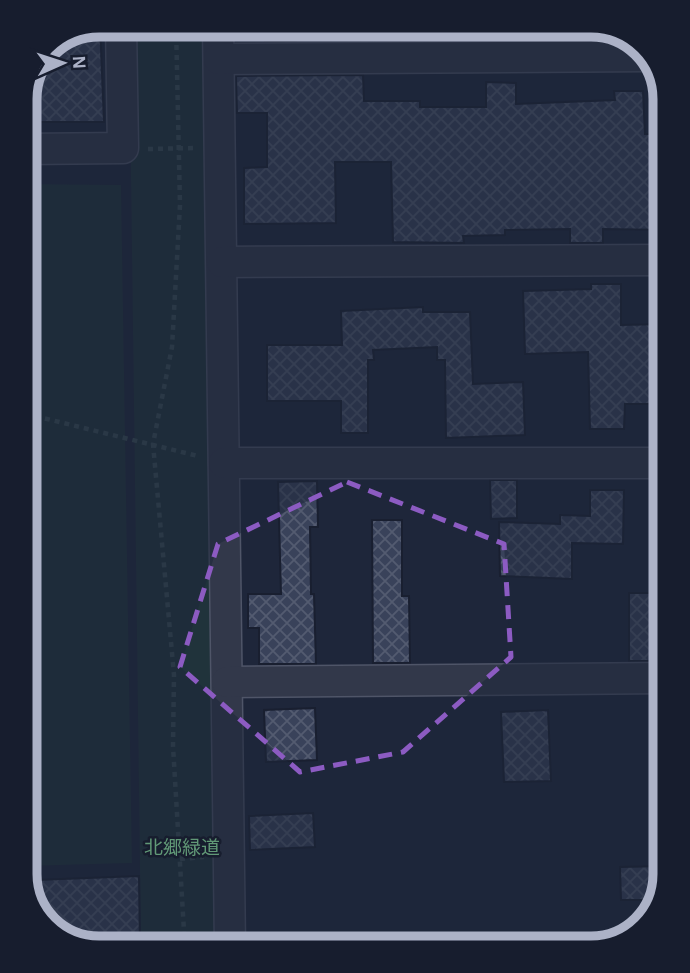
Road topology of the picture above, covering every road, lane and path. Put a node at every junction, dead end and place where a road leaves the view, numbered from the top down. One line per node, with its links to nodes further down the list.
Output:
1 (121, 37): 7 (street)
2 (176, 37): 9 (path)
3 (218, 37): 5 (street)
4 (636, 56): 5 (street)
5 (219, 59): 6 (street)
6 (220, 145): 9 (path); 11 (street)
7 (123, 148): 8 (street); 9 (path)
8 (37, 149)
9 (179, 150): 13 (path)
10 (653, 260): 11 (street)
11 (222, 262): 14 (street)
12 (37, 418): 13 (path)
13 (153, 444): 14 (path); 18 (path)
14 (224, 463): 15 (street); 17 (street)
15 (653, 463)
16 (653, 678): 17 (street)
17 (227, 682): 19 (street)
18 (184, 936)
19 (230, 936)

